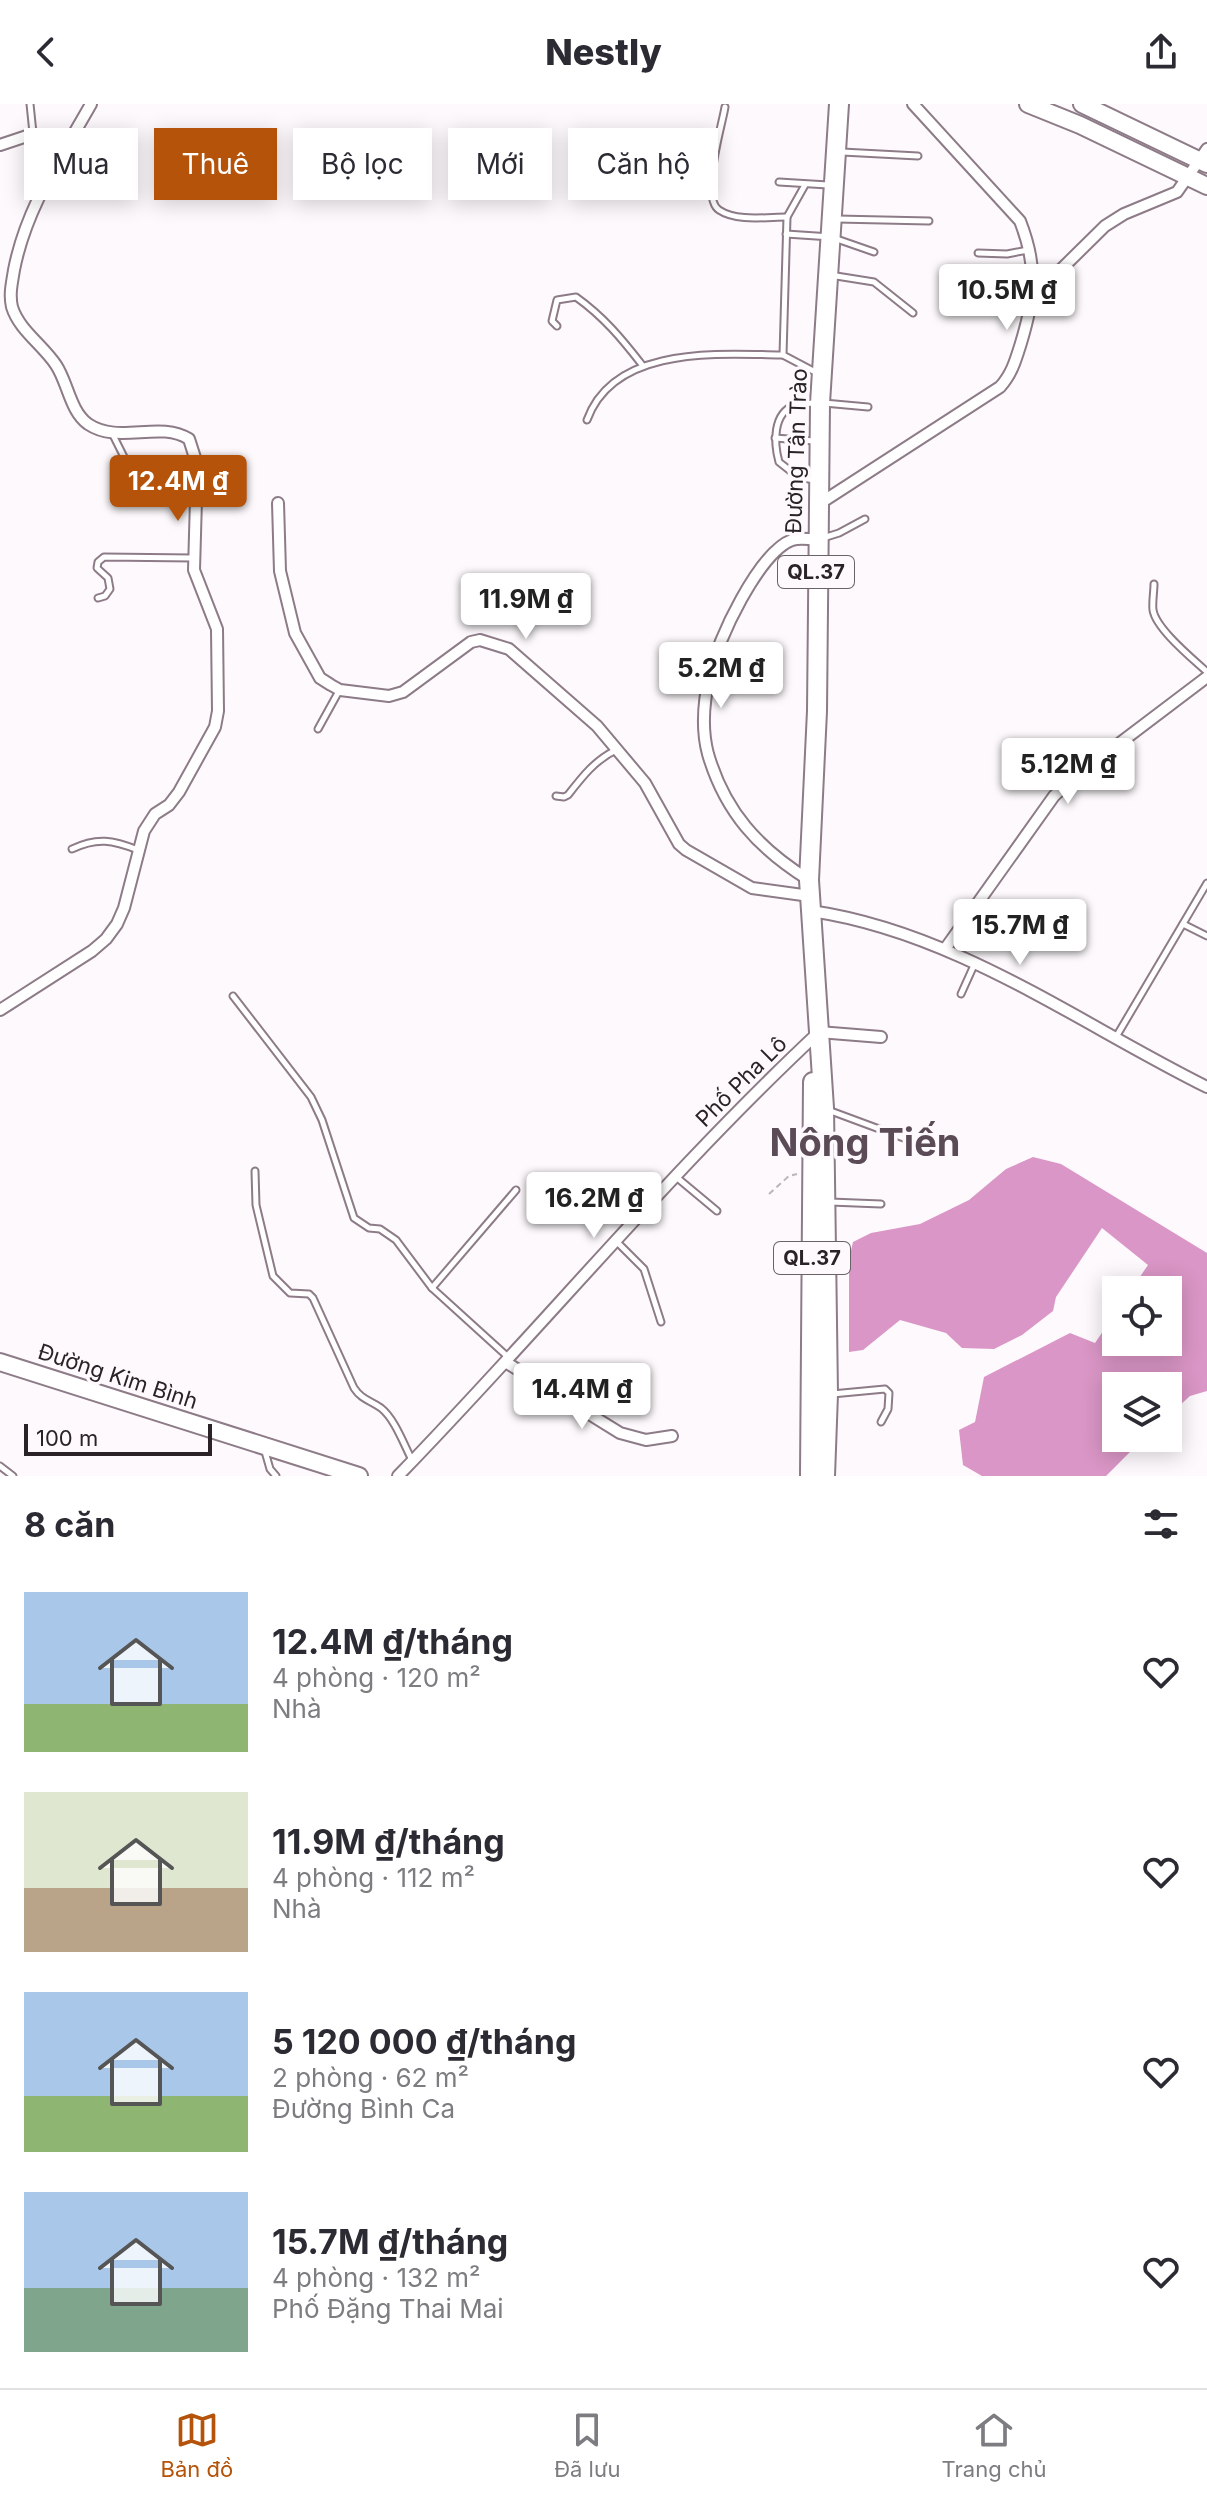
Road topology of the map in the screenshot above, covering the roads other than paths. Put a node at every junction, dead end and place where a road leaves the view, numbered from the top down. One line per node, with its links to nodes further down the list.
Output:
1 (91, 104): 9 (street)
2 (839, 104): 12 (highway, Đường Tân Trào / QL.37)
3 (913, 104): 25 (street)
4 (1028, 104): 15 (main road)
5 (1082, 104): 14 (main road)
6 (28, 106): 8 (lane)
7 (725, 107): 21 (lane)
8 (32, 128)
9 (77, 128)
10 (24, 137): 11 (street)
11 (0, 145)
12 (837, 152): 13 (lane); 18 (highway, Đường Tân Trào / QL.37)
13 (918, 156)
14 (1204, 157): 15 (street)
15 (1189, 176): 19 (main road); 29 (street)
16 (779, 182): 17 (lane)
17 (805, 185): 18 (lane); 21 (lane)
18 (833, 186): 23 (highway, Đường Tân Trào / QL.37)
19 (1207, 186)
20 (37, 200): 38 (street)
21 (787, 217): 24 (lane)
22 (929, 221): 23 (lane)
23 (832, 228): 24 (lane); 26 (lane); 28 (highway, Đường Tân Trào / QL.37)
24 (786, 234): 32 (lane)
25 (1029, 250): 27 (lane); 29 (street)
26 (874, 252)
27 (978, 253)
28 (829, 275): 30 (lane); 34 (highway, Đường Tân Trào / QL.37)
29 (1034, 296): 44 (street)
30 (913, 313)
31 (557, 326): 33 (lane)
32 (783, 355): 33 (lane); 34 (lane)
33 (643, 366): 37 (lane)
34 (821, 375): 35 (highway, Đường Tân Trào / QL.37)
35 (820, 403): 36 (lane); 39 (lane); 40 (highway, Đường Tân Trào / QL.37)
36 (868, 407)
37 (587, 420)
38 (112, 432): 41 (lane); 47 (street)
39 (775, 438): 40 (lane); 42 (lane)
40 (819, 441): 42 (highway, Đường Tân Trào / QL.37)
41 (128, 465)
42 (819, 480): 44 (highway, Đường Tân Trào / QL.37)
43 (278, 503): 51 (street)
44 (819, 504): 46 (highway, Đường Tân Trào / QL.37)
45 (865, 519): 46 (lane)
46 (816, 540): 58 (highway, Đường Tân Trào / QL.37); 58 (street)
47 (193, 558): 49 (lane); 56 (street)
48 (1154, 584): 50 (lane)
49 (98, 598)
50 (1207, 675): 61 (street)
51 (340, 690): 52 (lane); 53 (street)
52 (318, 729)
53 (617, 749): 54 (lane); 58 (street)
54 (556, 796)
55 (72, 849): 56 (lane)
56 (138, 850): 65 (street)
57 (1207, 883): 59 (lane)
58 (810, 896): 61 (street); 66 (highway, Đường Tân Trào / QL.37)
59 (1183, 924): 60 (lane); 68 (lane)
60 (1207, 936)
61 (945, 949): 62 (street)
62 (975, 963): 63 (lane); 68 (street)
63 (961, 994)
64 (233, 996): 79 (lane)
65 (0, 1010)
66 (819, 1036): 67 (street); 70 (highway, Đường Tân Trào / QL.37); 73 (street, Phố Pha Lô); 83 (highway, Đường Tân Trào / QL.37)
67 (881, 1037)
68 (1115, 1038): 69 (street)
69 (1207, 1087)
70 (824, 1108): 71 (lane); 75 (highway, Đường Tân Trào / QL.37)
71 (917, 1143)
72 (255, 1171): 87 (lane)
73 (675, 1176): 77 (lane); 78 (street, Phố Pha Lô)
74 (516, 1190): 79 (lane)
75 (826, 1202): 76 (lane); 83 (highway, Đường Tân Trào / QL.37)
76 (881, 1204)
77 (717, 1211)
78 (616, 1241): 80 (lane); 81 (street, Phố Pha Lô)
79 (432, 1288): 81 (lane)
80 (661, 1322)
81 (508, 1361): 85 (street); 87 (street, Phố Pha Lô)
82 (0, 1362): 86 (main road, Đường Kim Bình)
83 (820, 1392): 84 (lane); 93 (highway, Đường Tân Trào / QL.37); 94 (highway, Đường Tân Trào / QL.37)
84 (881, 1422)
85 (672, 1436)
86 (263, 1445): 90 (lane); 91 (main road, Đường Kim Bình)
87 (412, 1461): 92 (street, Phố Pha Lô)
88 (0, 1466): 89 (lane)
89 (13, 1476)
90 (276, 1476)
91 (359, 1476)
92 (398, 1476)
93 (810, 1476)
94 (825, 1476)

